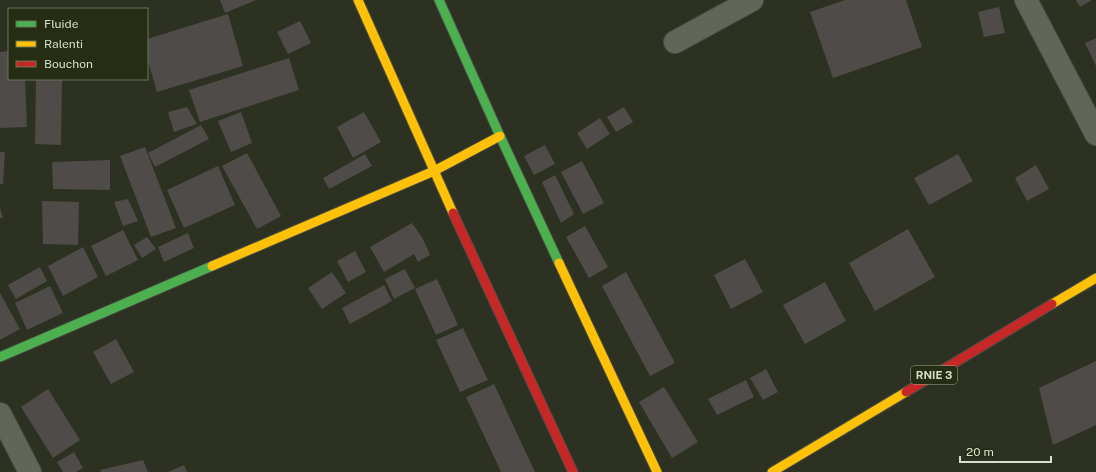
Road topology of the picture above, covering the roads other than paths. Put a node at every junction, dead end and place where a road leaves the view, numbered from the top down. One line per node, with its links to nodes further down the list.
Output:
1 (358, 0): 8 (main road)
2 (439, 0): 7 (main road)
3 (752, 0): 5 (street)
4 (1026, 0): 6 (street)
5 (675, 42)
6 (1096, 134)
7 (500, 136): 8 (main road); 14 (main road)
8 (434, 171): 10 (main road); 13 (main road)
9 (1096, 278): 15 (main road, RNIE 3)
10 (0, 357)
11 (0, 414): 12 (street)
12 (30, 472)
13 (573, 472)
14 (657, 472)
15 (772, 472)

